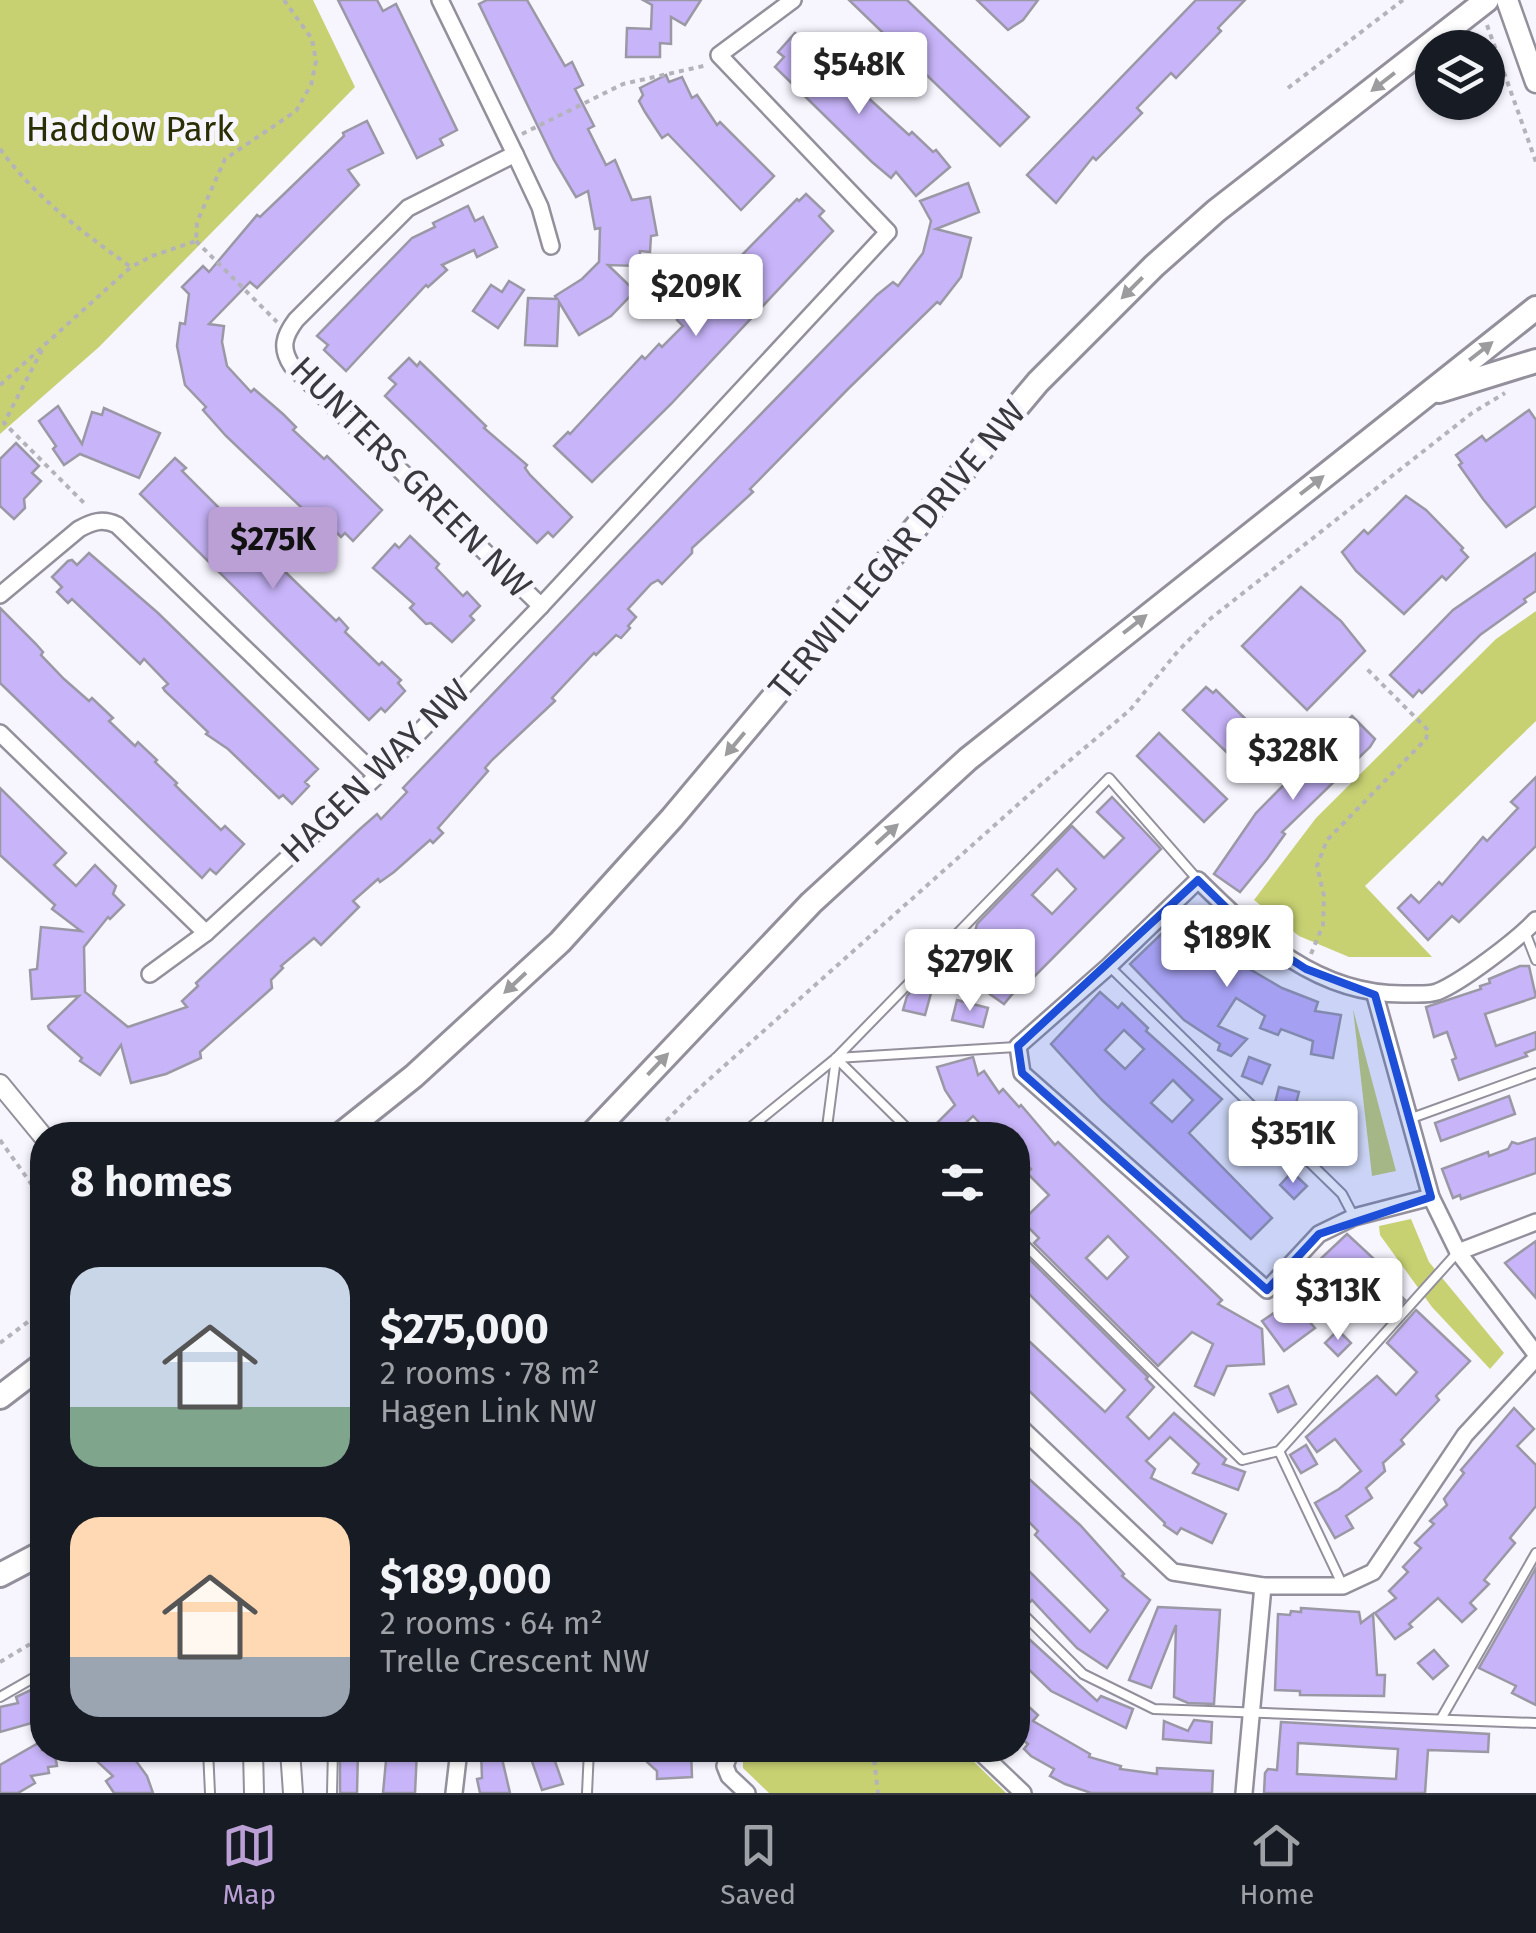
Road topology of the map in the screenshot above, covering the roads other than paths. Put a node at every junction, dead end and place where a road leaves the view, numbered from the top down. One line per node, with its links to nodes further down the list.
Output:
1 (440, 0): 6 (street)
2 (794, 0): 12 (street, HUNTERS GREEN NW)
3 (1508, 0): 5 (main road)
4 (1487, 12): 28 (main road, TERWILLEGAR DRIVE NW, one-way to 28)
5 (1536, 82)
6 (512, 147): 7 (street); 12 (street, HUNTERS GREEN NW)
7 (551, 246)
8 (1536, 308): 10 (main road, one-way to 8)
9 (1536, 362): 10 (main road)
10 (1426, 394): 29 (main road, one-way to 10)
11 (0, 595): 14 (street)
12 (541, 606): 14 (street, HAGEN WAY NW)
13 (0, 733): 17 (street)
14 (376, 776): 17 (street, HAGEN WAY NW)
15 (1198, 880): 19 (street); 21 (street); 23 (lane)
16 (1530, 926): 18 (lane); 21 (street)
17 (206, 932): 20 (street, HAGEN WAY NW)
18 (1536, 960)
19 (1109, 966): 22 (street); 34 (lane)
20 (150, 974)
21 (1375, 995): 26 (street)
22 (1018, 1046): 23 (lane); 34 (street)
23 (836, 1058): 30 (lane); 31 (lane); 32 (lane)
24 (1536, 1073): 26 (lane)
25 (0, 1084): 27 (street)
26 (1410, 1119): 33 (street)
27 (31, 1122)
28 (356, 1122)
29 (603, 1122)
30 (758, 1122)
31 (828, 1122)
32 (901, 1122)
33 (1431, 1196): 34 (street); 37 (street)
34 (1354, 1217)
35 (1536, 1222): 37 (street)
36 (1030, 1250): 42 (lane)
37 (1458, 1252): 38 (street); 42 (lane)
38 (1536, 1356): 47 (street)
39 (30, 1375): 40 (main road)
40 (0, 1397)
41 (1030, 1435): 46 (street)
42 (1279, 1451): 47 (lane)
43 (1536, 1553): 52 (lane)
44 (30, 1559): 45 (main road)
45 (0, 1575)
46 (1263, 1586): 47 (street); 51 (street)
47 (1343, 1586)
48 (1030, 1621): 51 (lane)
49 (30, 1680): 50 (lane)
50 (0, 1697)
51 (1249, 1713): 52 (lane); 70 (street)
52 (1442, 1718): 53 (lane)
53 (1536, 1723)
54 (209, 1762): 62 (lane)
55 (253, 1762): 63 (street)
56 (291, 1762): 64 (street)
57 (333, 1762): 65 (lane)
58 (458, 1762): 66 (street)
59 (589, 1762): 67 (lane)
60 (726, 1762): 68 (street)
61 (991, 1762): 69 (street)
62 (210, 1793)
63 (254, 1793)
64 (292, 1793)
65 (332, 1793)
66 (454, 1793)
67 (587, 1793)
68 (748, 1793)
69 (1023, 1793)
70 (1244, 1793)

